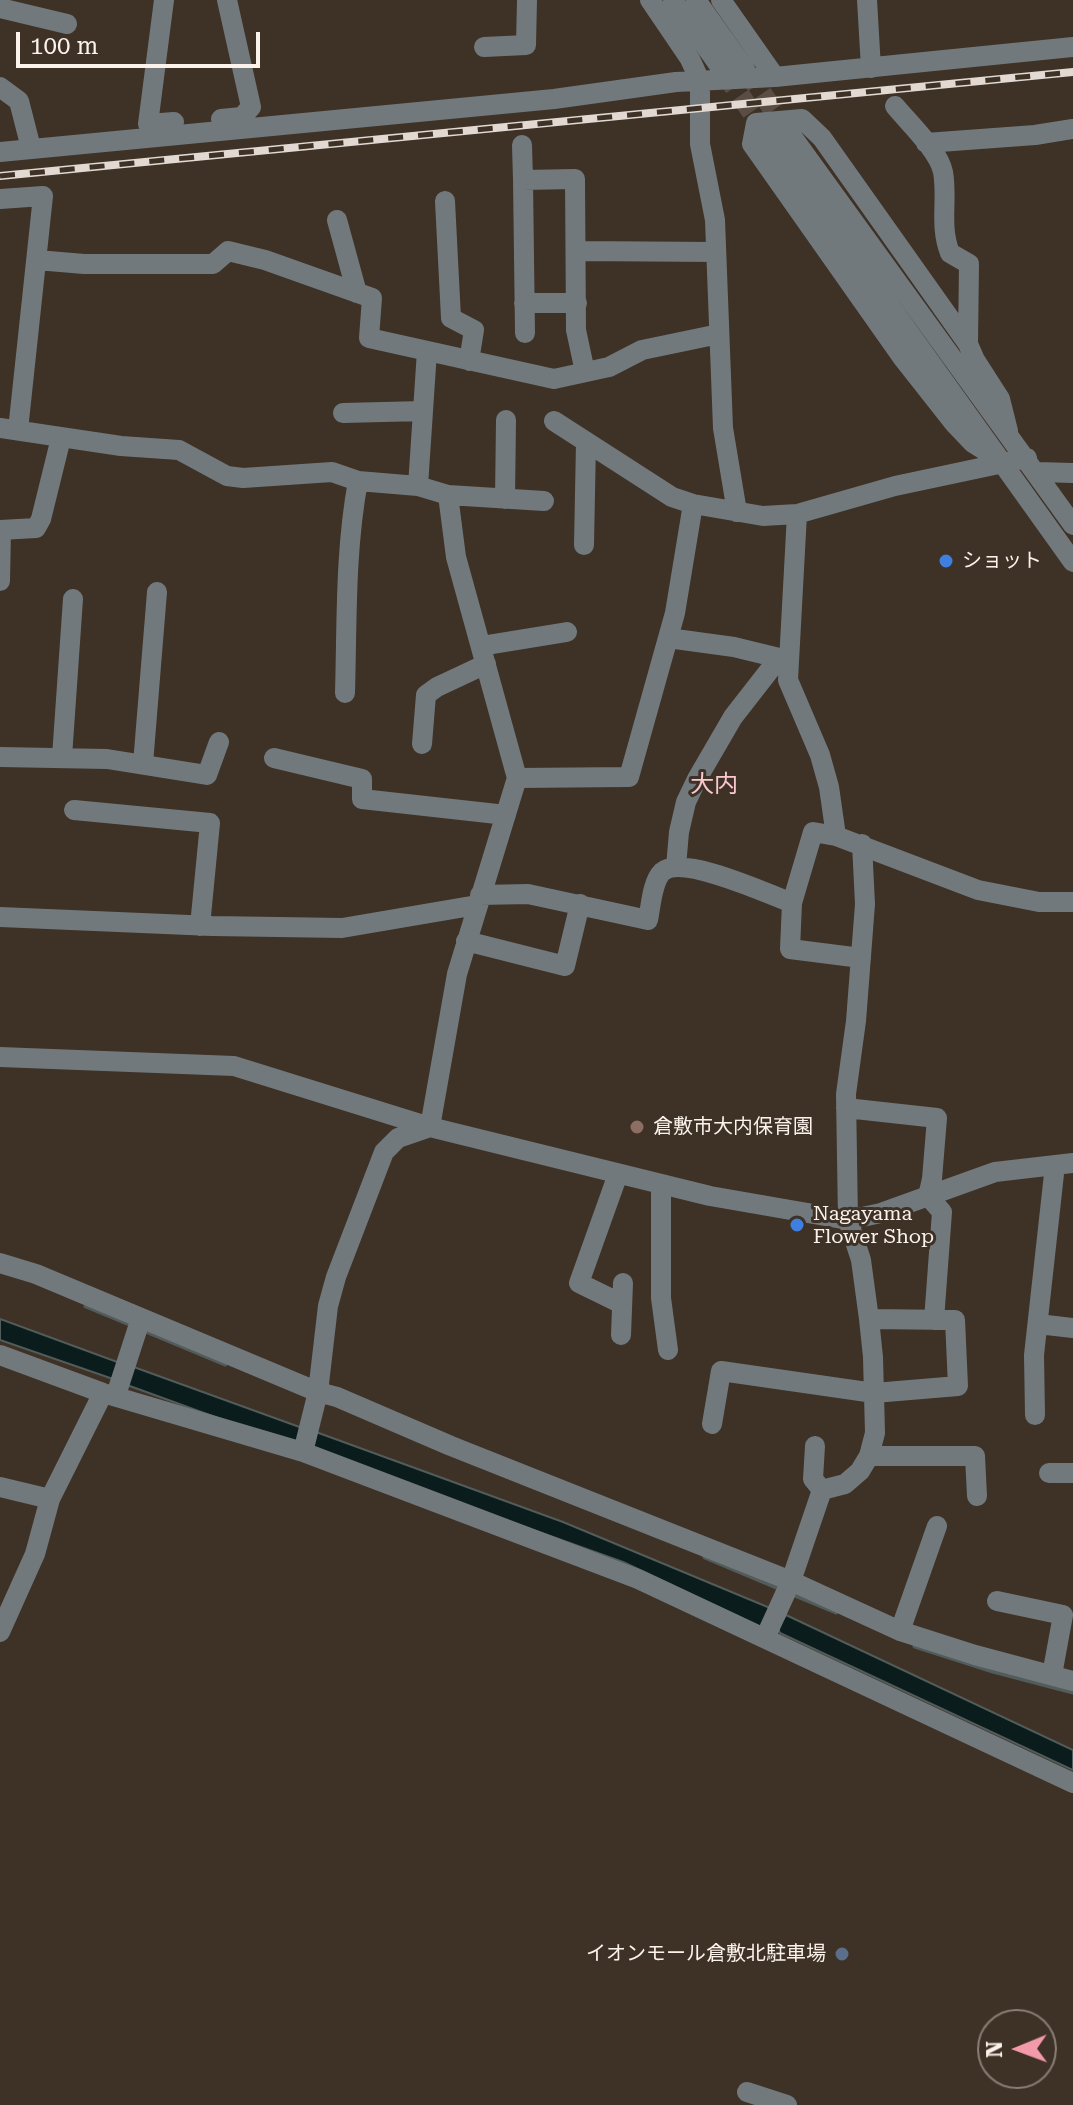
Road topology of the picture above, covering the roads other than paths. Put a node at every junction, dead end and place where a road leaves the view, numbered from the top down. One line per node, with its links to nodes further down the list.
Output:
1 (164, 0): 20 (street)
2 (227, 0): 20 (street)
3 (527, 0): 11 (street)
4 (650, 0): 17 (street)
5 (673, 0): 15 (street)
6 (696, 0): 14 (street)
7 (721, 0): 16 (street)
8 (867, 0): 13 (street)
9 (0, 8): 10 (street)
10 (67, 24)
11 (484, 47)
12 (1073, 47): 13 (street)
13 (871, 68): 16 (street)
14 (745, 69)
15 (723, 71)
16 (775, 77): 17 (street)
17 (700, 81): 20 (street); 33 (street)
18 (0, 87): 26 (street)
19 (895, 106): 24 (street)
20 (191, 127): 26 (street)
21 (786, 128): 49 (street)
22 (1073, 129): 24 (street)
23 (765, 131): 52 (street)
24 (926, 143): 40 (street)
25 (522, 145): 28 (street)
26 (31, 148): 27 (street)
27 (0, 152)
28 (523, 180): 32 (street); 36 (street)
29 (0, 199): 34 (street)
30 (445, 201): 42 (street)
31 (337, 220): 35 (street)
32 (578, 251): 33 (street); 37 (street)
33 (716, 252): 39 (street)
34 (37, 260): 35 (street); 48 (street)
35 (357, 293): 41 (street)
36 (524, 303): 37 (street); 38 (street)
37 (577, 303): 43 (street)
38 (525, 333)
39 (719, 334): 43 (street); 61 (street)
40 (968, 344): 49 (street); 52 (street)
41 (427, 351): 42 (street); 44 (street)
42 (469, 361): 43 (street)
43 (585, 372)
44 (423, 411): 45 (street); 56 (street)
45 (343, 413)
46 (506, 420): 58 (street)
47 (554, 421): 51 (street)
48 (9, 429): 50 (street)
49 (1008, 431): 53 (street)
50 (61, 438): 55 (street); 64 (street)
51 (586, 442): 60 (street); 65 (street)
52 (1005, 463): 53 (street); 62 (street); 66 (street)
53 (1032, 465): 54 (street); 63 (street)
54 (1073, 473)
55 (358, 481): 56 (street); 74 (street)
56 (418, 486): 57 (street)
57 (448, 495): 58 (street); 72 (street)
58 (505, 499): 59 (street)
59 (544, 501)
60 (693, 504): 61 (street); 71 (street)
61 (737, 512): 62 (street)
62 (797, 514): 73 (street)
63 (1073, 525)
64 (1, 530): 67 (street)
65 (584, 545)
66 (1073, 562)
67 (0, 581)
68 (157, 592): 80 (street)
69 (73, 599): 78 (street)
70 (567, 632): 72 (street)
71 (668, 638): 73 (street); 81 (street)
72 (483, 655): 76 (street); 81 (street)
73 (784, 657): 84 (street); 86 (street)
74 (345, 693)
75 (219, 742): 80 (street)
76 (422, 744)
77 (0, 757): 78 (street)
78 (62, 757): 80 (street)
79 (274, 758): 83 (street)
80 (143, 764)
81 (517, 778): 83 (street)
82 (74, 810): 92 (street)
83 (506, 815): 87 (street)
84 (836, 836): 85 (street); 89 (street)
85 (862, 844): 88 (street); 94 (street)
86 (676, 867): 89 (street); 90 (street)
87 (478, 900): 90 (street); 92 (street); 93 (street)
88 (1073, 902)
89 (792, 903): 94 (street)
90 (580, 904): 93 (street)
91 (0, 917): 92 (street)
92 (200, 926)
93 (466, 941): 97 (street)
94 (861, 958): 96 (street)
95 (0, 1057): 97 (street)
96 (846, 1108): 101 (street); 102 (street)
97 (430, 1127): 99 (street); 115 (street)
98 (1064, 1164): 101 (street); 109 (street)
99 (618, 1174): 100 (street); 105 (street)
100 (661, 1185): 102 (street); 112 (street)
101 (928, 1196): 102 (street); 108 (street)
102 (848, 1220): 107 (street)
103 (0, 1263): 106 (street)
104 (623, 1283): 105 (street)
105 (622, 1304): 111 (street)
106 (141, 1318): 114 (street); 115 (street)
107 (869, 1319): 108 (street); 116 (street)
108 (934, 1320): 116 (street)
109 (1038, 1324): 110 (street); 117 (street)
110 (1073, 1328)
111 (621, 1335)
112 (668, 1350)
113 (0, 1355): 114 (street)
114 (113, 1389): 120 (street); 127 (street)
115 (318, 1392): 120 (street); 129 (street)
116 (874, 1393): 118 (street); 121 (street)
117 (1035, 1415)
118 (712, 1424)
119 (815, 1446): 125 (street)
120 (303, 1452): 133 (street)
121 (869, 1456): 125 (street); 126 (street)
122 (1049, 1473): 123 (street)
123 (1073, 1473)
124 (0, 1487): 127 (street)
125 (822, 1490): 129 (street)
126 (977, 1496)
127 (50, 1499): 132 (street)
128 (937, 1526): 131 (street)
129 (791, 1581): 131 (street); 133 (street)
130 (997, 1601): 134 (street)
131 (900, 1631): 134 (street)
132 (0, 1632)
133 (766, 1635): 136 (street)
134 (1052, 1675): 135 (street)
135 (1073, 1681)
136 (1073, 1783)
137 (747, 2092): 138 (street)
138 (787, 2105)

